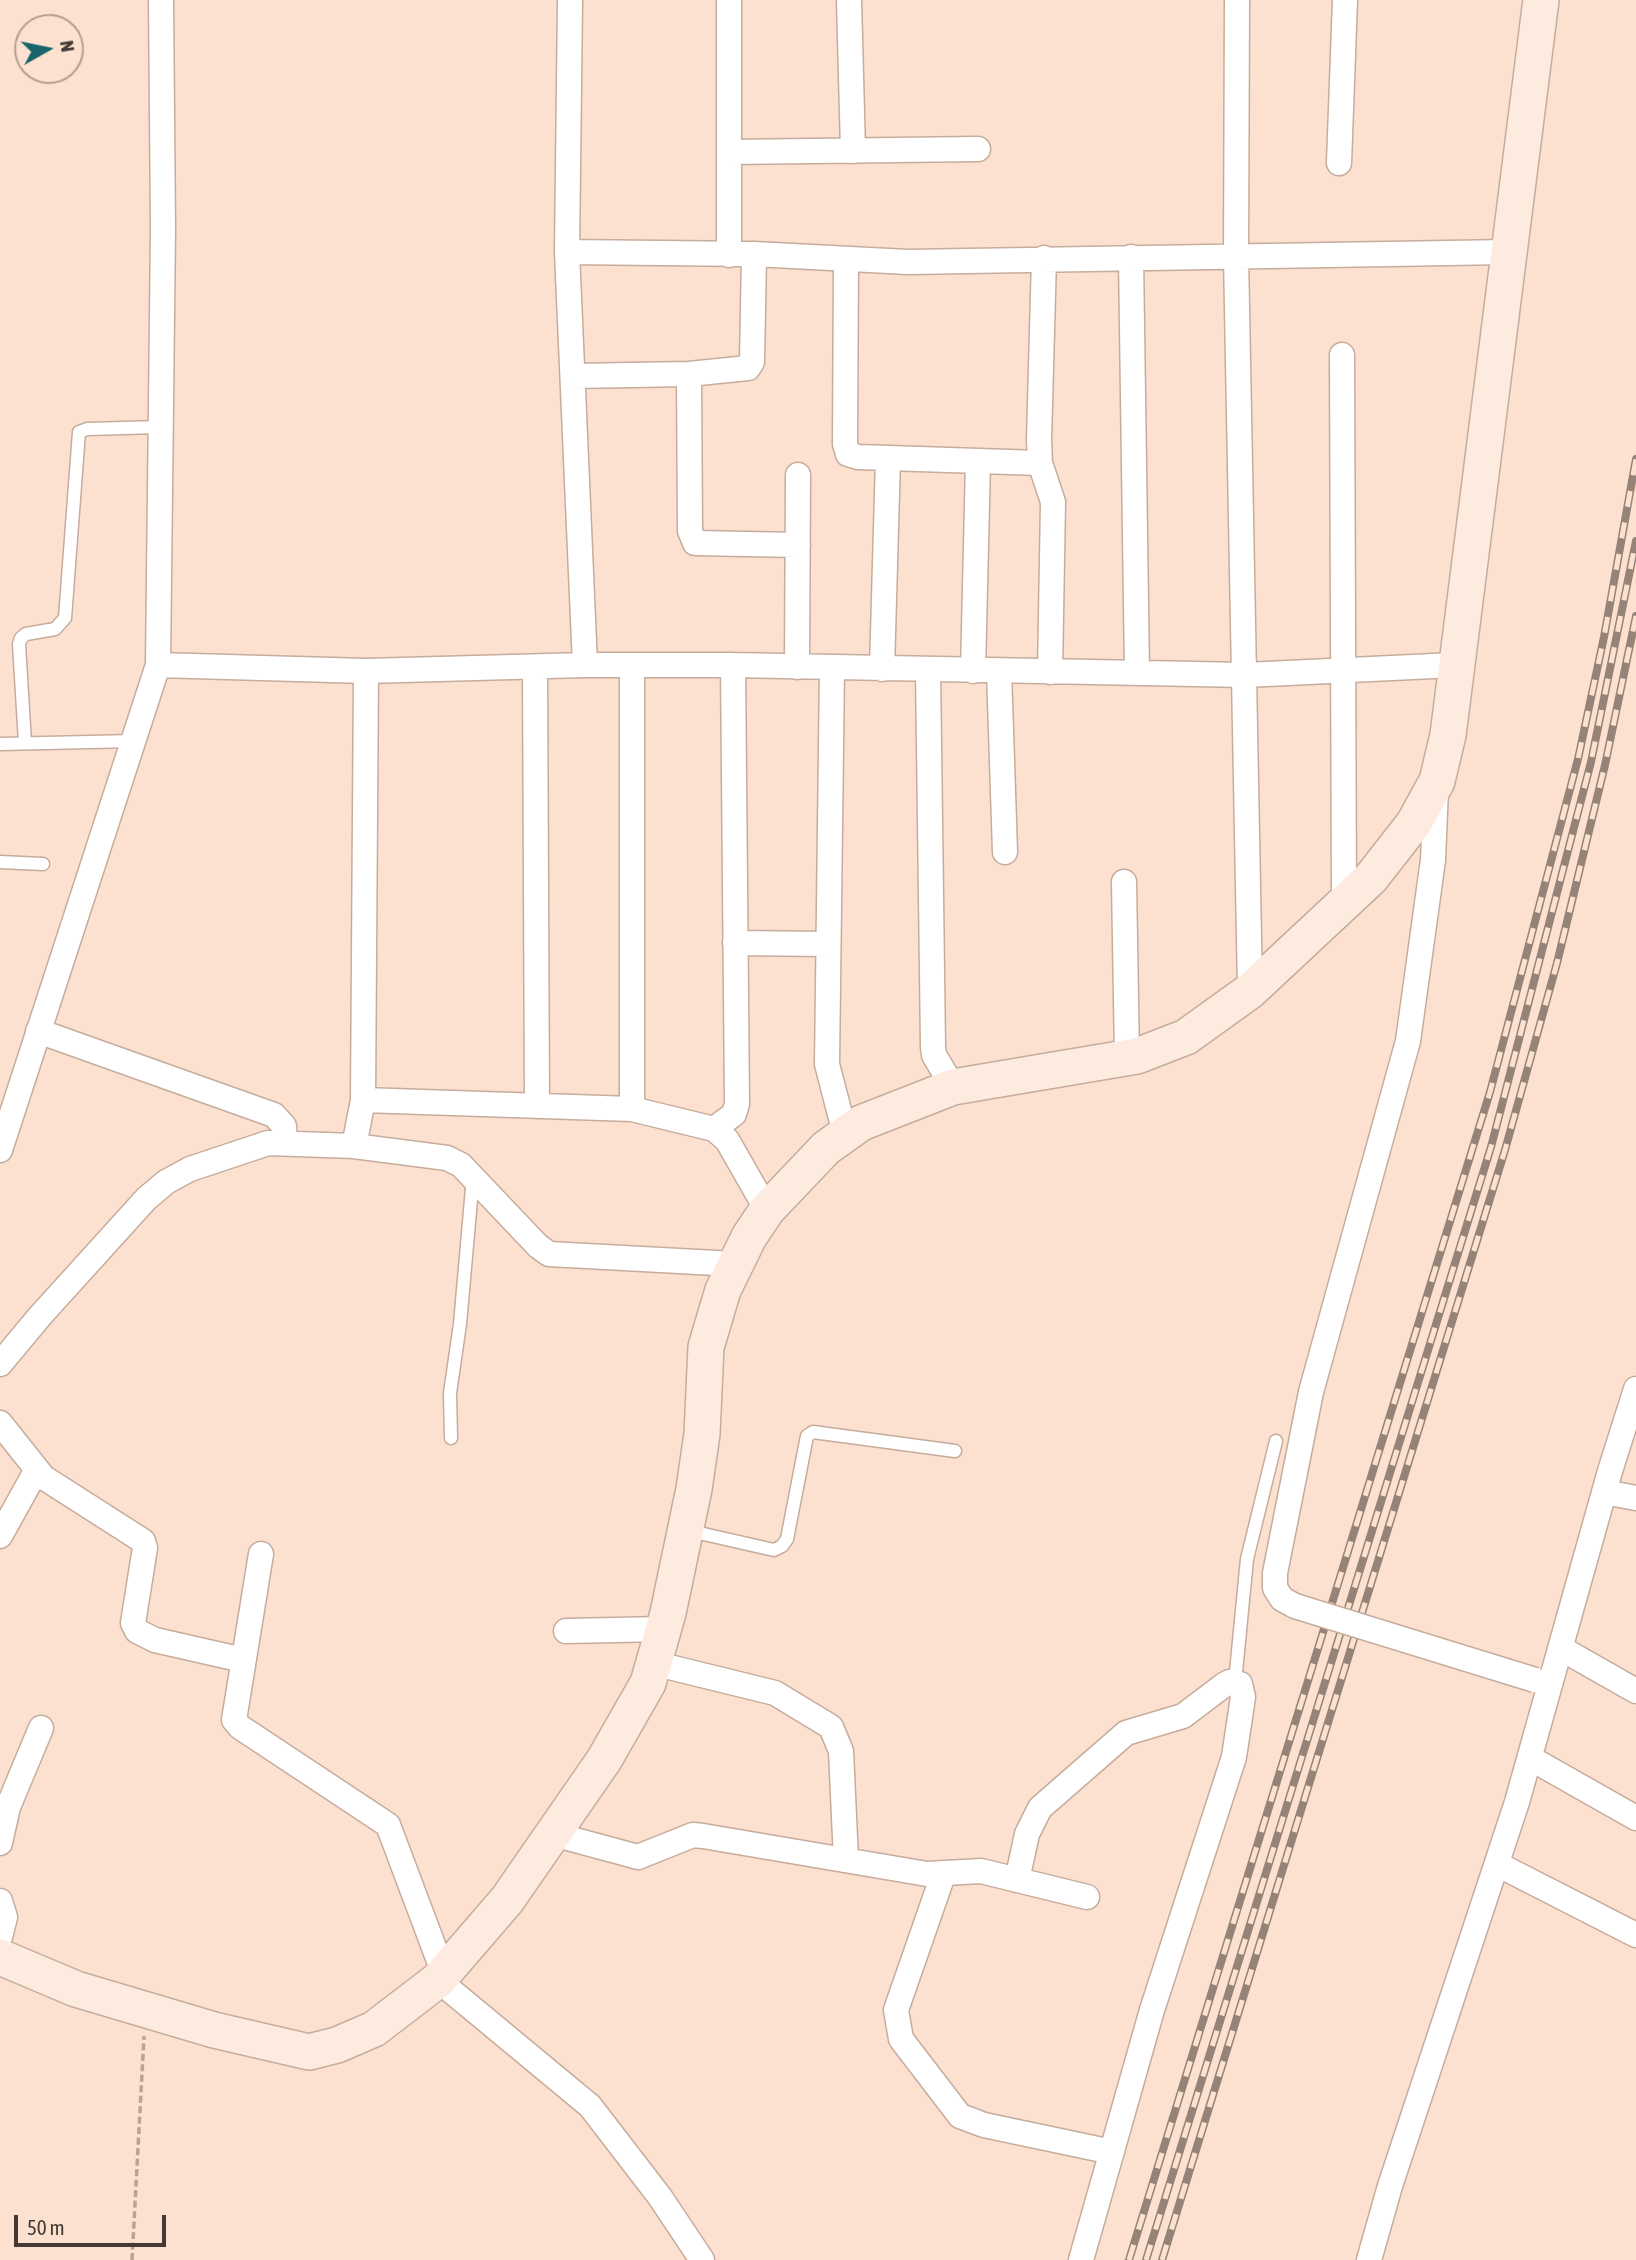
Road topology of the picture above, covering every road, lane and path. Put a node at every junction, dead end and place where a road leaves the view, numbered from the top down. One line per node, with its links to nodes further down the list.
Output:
1 (161, 0): 23 (street)
2 (570, 0): 12 (street)
3 (729, 0): 10 (street)
4 (849, 0): 9 (street)
5 (1237, 0): 16 (street)
6 (1345, 0): 11 (street)
7 (1541, 0): 13 (main road)
8 (978, 149): 9 (street)
9 (853, 151): 10 (street)
10 (729, 152): 15 (street)
11 (1339, 163)
12 (567, 252): 15 (street); 22 (street)
13 (1508, 252): 16 (street); 32 (main road)
14 (754, 254): 15 (street); 19 (street); 21 (street)
15 (729, 255)
16 (1236, 256): 17 (street); 45 (street)
17 (1131, 257): 18 (street); 44 (street)
18 (1044, 258): 19 (street); 26 (street)
19 (846, 259): 24 (street)
20 (1342, 355): 39 (street)
21 (688, 374): 22 (street); 28 (street)
22 (573, 376): 30 (street)
23 (160, 427): 29 (street); 47 (lane)
24 (888, 458): 25 (street); 37 (street)
25 (978, 461): 26 (street); 41 (street)
26 (1040, 463): 43 (street)
27 (798, 475): 28 (street)
28 (797, 545): 35 (street)
29 (158, 665): 40 (street); 46 (street)
30 (586, 665): 33 (street); 34 (street)
31 (733, 665): 33 (street); 35 (street); 55 (street)
32 (1454, 665): 39 (street); 49 (main road)
33 (632, 666): 63 (street)
34 (535, 667): 40 (street); 62 (street)
35 (797, 667): 36 (street)
36 (832, 668): 37 (street); 56 (street)
37 (882, 669): 38 (street)
38 (928, 670): 41 (street); 60 (street)
39 (1344, 670): 45 (street); 54 (street)
40 (366, 671): 61 (street)
41 (973, 671): 42 (street)
42 (999, 671): 43 (street); 50 (street)
43 (1050, 672): 44 (street)
44 (1137, 673): 45 (street)
45 (1246, 675): 57 (street)
46 (134, 741): 47 (lane); 58 (street)
47 (25, 743): 48 (lane)
48 (0, 744)
49 (1437, 782): 54 (main road); 90 (street, bridge)
50 (1005, 852)
51 (0, 862): 52 (lane)
52 (43, 864)
53 (1124, 882): 59 (street)
54 (1345, 905): 57 (main road)
55 (736, 943): 56 (street); 64 (street)
56 (828, 944): 65 (street)
57 (1250, 991): 59 (main road)
58 (38, 1031): 66 (street); 68 (street)
59 (1127, 1057): 60 (main road)
60 (953, 1087): 65 (main road)
61 (363, 1100): 62 (street); 67 (street)
62 (537, 1107): 63 (street)
63 (632, 1109): 64 (street)
64 (714, 1129): 70 (street)
65 (845, 1135): 70 (main road)
66 (285, 1142): 67 (street); 72 (street)
67 (355, 1146): 69 (street)
68 (0, 1150)
69 (472, 1177): 71 (street); 75 (lane)
70 (767, 1210): 71 (main road)
71 (736, 1264): 81 (main road)
72 (0, 1364)
73 (1636, 1390): 79 (street)
74 (0, 1423): 78 (street)
75 (451, 1438)
76 (1276, 1441): 89 (lane)
77 (955, 1451): 81 (lane)
78 (36, 1471): 82 (street); 87 (street)
79 (1604, 1492): 80 (street); 86 (street)
80 (1636, 1498)
81 (685, 1530): 84 (main road)
82 (0, 1536)
83 (261, 1554): 87 (street)
84 (663, 1629): 85 (street); 88 (main road)
85 (566, 1631)
86 (1562, 1649): 90 (street); 91 (street)
87 (243, 1661): 107 (street)
88 (653, 1663): 96 (main road); 98 (street)
89 (1235, 1682): 101 (street); 109 (street)
90 (1543, 1682): 93 (street)
91 (1636, 1691)
92 (41, 1728): 94 (street)
93 (1530, 1758): 95 (street); 99 (street)
94 (4, 1806): 97 (street)
95 (1636, 1818)
96 (553, 1834): 98 (street); 107 (main road)
97 (0, 1843)
98 (846, 1860): 100 (street)
99 (1497, 1864): 104 (street); 113 (street)
100 (943, 1874): 101 (street); 109 (street)
101 (1017, 1880): 102 (street)
102 (1087, 1897)
103 (0, 1901): 105 (street)
104 (1636, 1935)
105 (0, 1937)
106 (0, 1957): 108 (main road)
107 (441, 1977): 108 (main road); 111 (street)
108 (145, 2010): 110 (path)
109 (1112, 2152): 112 (street)
110 (132, 2260)
111 (702, 2260)
112 (1081, 2260)
113 (1369, 2260)

